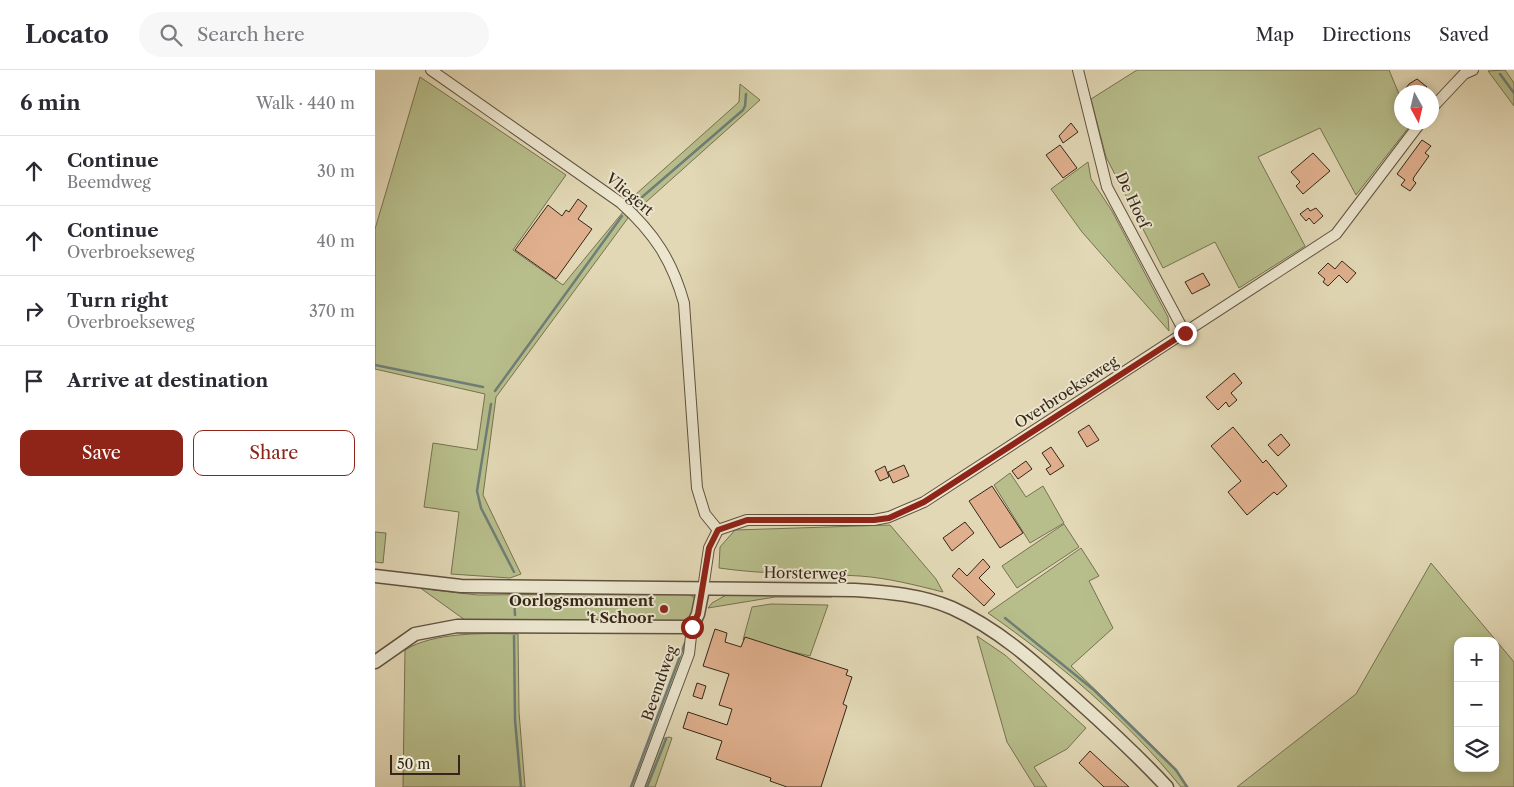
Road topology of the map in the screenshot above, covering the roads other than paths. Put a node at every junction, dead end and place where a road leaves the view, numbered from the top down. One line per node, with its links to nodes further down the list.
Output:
1 (431, 70): 7 (street, Vliegert)
2 (1078, 70): 6 (street, De Hoef)
3 (1473, 70): 4 (street)
4 (1439, 101)
5 (1415, 130): 6 (street, Overbroekseweg)
6 (1185, 333): 7 (street, Overbroekseweg)
7 (718, 530): 9 (street)
8 (375, 576): 9 (street, Horsterweg)
9 (703, 589): 10 (street, Beemdweg); 13 (street, Horsterweg)
10 (692, 627): 11 (street); 12 (street, Beemdweg)
11 (375, 662)
12 (639, 787)
13 (1167, 787)

